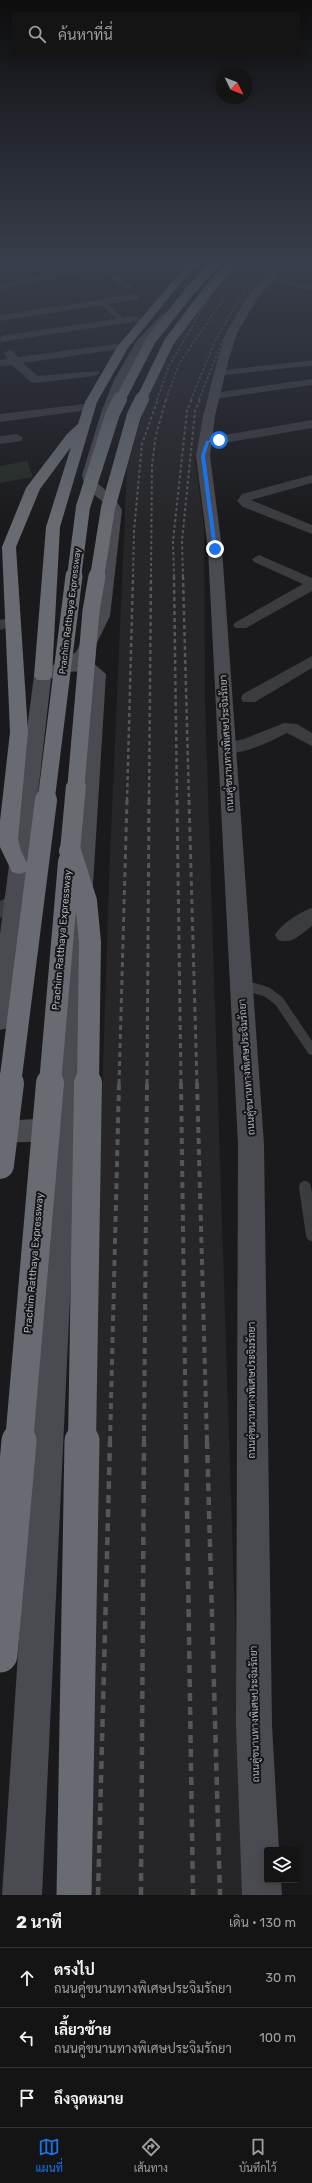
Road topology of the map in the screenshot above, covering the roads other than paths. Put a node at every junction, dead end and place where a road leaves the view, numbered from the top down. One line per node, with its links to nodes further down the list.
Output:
1 (6, 348): 8 (street)
2 (106, 348): 8 (street)
3 (123, 348): 17 (highway)
4 (138, 348): 29 (main road)
5 (147, 348): 42 (highway, Prachim Ratthaya Expressway, bridge)
6 (167, 348): 33 (highway, Prachim Ratthaya Expressway, bridge)
7 (227, 348): 12 (main road, ถนนคู่ขนานทางพิเศษประจิมรัถยา)
8 (15, 361): 9 (street); 11 (street)
9 (0, 362)
10 (312, 363): 12 (lane)
11 (94, 373)
12 (220, 373): 14 (main road, ถนนคู่ขนานทางพิเศษประจิมรัถยา)
13 (312, 382): 14 (street)
14 (216, 396): 21 (main road, ถนนคู่ขนานทางพิเศษประจิมรัถยา)
15 (84, 408): 16 (street)
16 (0, 418)
17 (85, 424): 26 (highway); 29 (highway)
18 (312, 424): 21 (street)
19 (17, 438): 20 (street)
20 (0, 440)
21 (207, 442): 32 (main road, ถนนคู่ขนานทางพิเศษประจิมรัถยา)
22 (308, 482): 23 (street)
23 (312, 530)
24 (259, 559): 25 (street)
25 (312, 584): 27 (street)
26 (6, 624): 34 (highway)
27 (241, 625)
28 (312, 661): 30 (street)
29 (55, 671): 34 (main road); 40 (main road)
30 (249, 698)
31 (312, 741): 32 (street)
32 (227, 748): 37 (main road, ถนนคู่ขนานทางพิเศษประจิมรัถยา)
33 (70, 851): 45 (highway, Prachim Ratthaya Expressway, bridge); 47 (highway, bridge)
34 (18, 876): 38 (main road)
35 (312, 916): 36 (street)
36 (285, 935)
37 (242, 984): 39 (lane); 48 (main road, ถนนคู่ขนานทางพิเศษประจิมรัถยา)
38 (0, 1021)
39 (312, 1050)
40 (65, 1128): 41 (main road); 46 (main road)
41 (0, 1132)
42 (0, 1165)
43 (305, 1187): 44 (lane)
44 (312, 1235)
45 (0, 1655)
46 (22, 1895)
47 (74, 1895)
48 (262, 1895)

